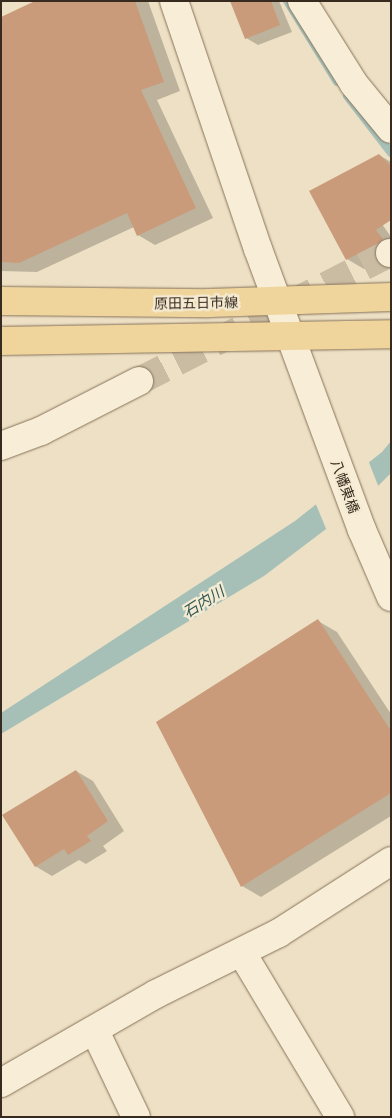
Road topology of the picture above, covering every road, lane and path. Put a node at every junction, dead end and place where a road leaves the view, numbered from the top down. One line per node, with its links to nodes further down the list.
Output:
1 (174, 1): 5 (street, 八幡東橋)
2 (302, 1): 3 (street)
3 (391, 129)
4 (391, 297): 5 (main road, 原田五日市線)
5 (276, 300): 6 (main road, 原田五日市線); 8 (street, 八幡東橋)
6 (1, 301)
7 (391, 334): 8 (main road)
8 (290, 336): 9 (main road); 12 (street, 八幡東橋)
9 (1, 341)
10 (139, 381): 11 (street)
11 (1, 446)
12 (391, 597)
13 (391, 861): 14 (street)
14 (242, 952): 15 (street); 18 (street)
15 (95, 1032): 16 (street); 17 (street)
16 (1, 1083)
17 (136, 1117)
18 (340, 1117)

